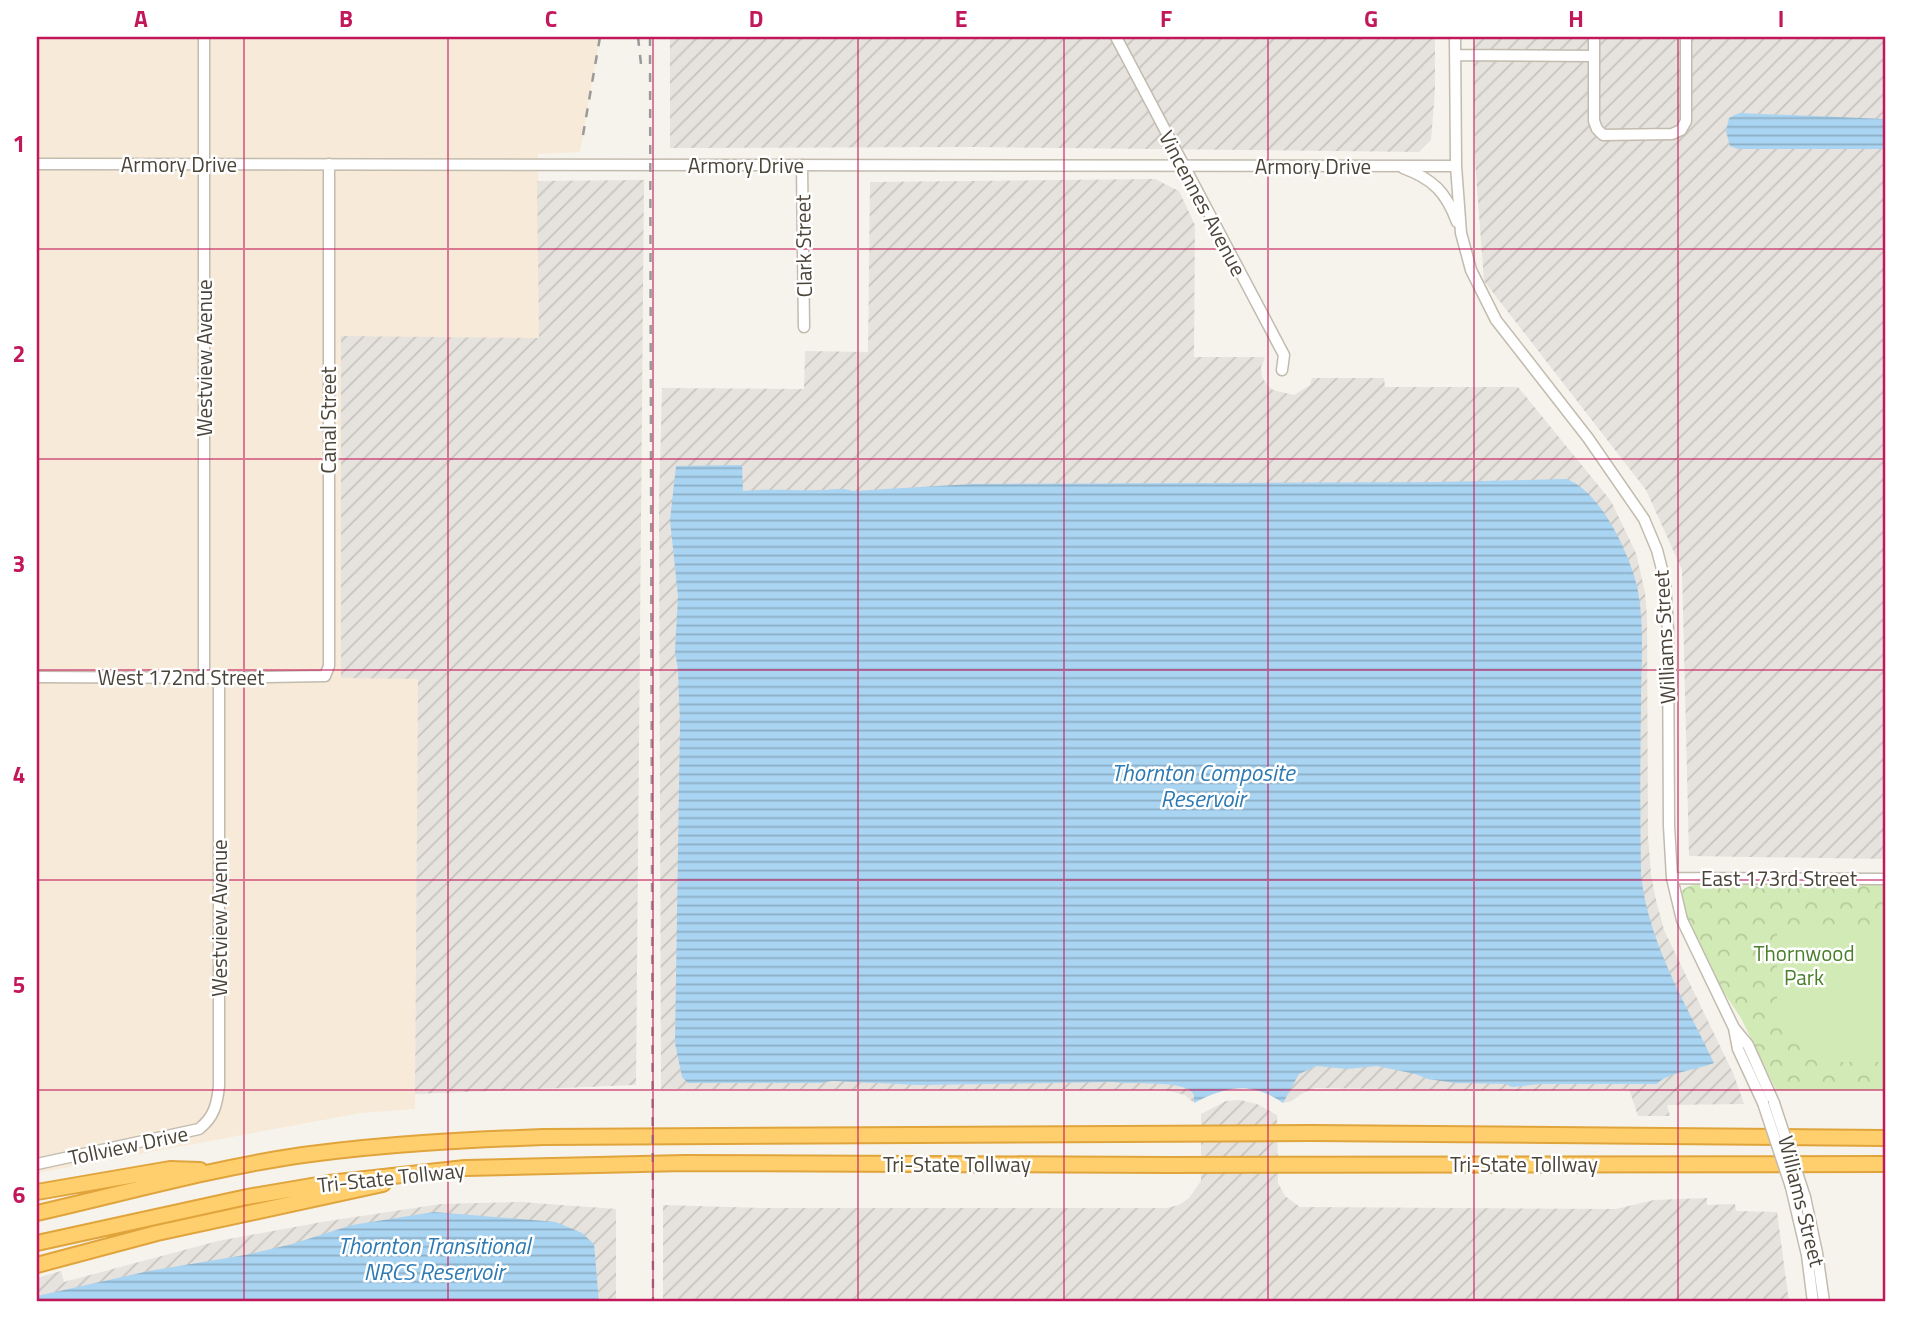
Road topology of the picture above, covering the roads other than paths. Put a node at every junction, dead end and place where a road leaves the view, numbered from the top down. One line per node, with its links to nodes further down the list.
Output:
1 (204, 37): 9 (street, Westview Avenue)
2 (1116, 37): 12 (street, Vincennes Avenue)
3 (1455, 37): 6 (street, Williams Street)
4 (1594, 37): 7 (street)
5 (1686, 37): 7 (street)
6 (1455, 55): 7 (street); 14 (street, Williams Street)
7 (1594, 55)
8 (37, 164): 9 (street, Armory Drive)
9 (204, 164): 10 (street, Armory Drive); 20 (street, Westview Avenue)
10 (329, 164): 11 (street, Armory Drive); 18 (street, Canal Street)
11 (802, 165): 12 (street, Armory Drive); 16 (street, Clark Street)
12 (1182, 166): 13 (street, Armory Drive); 17 (street, Vincennes Avenue)
13 (1396, 166): 14 (street, Armory Drive); 15 (street)
14 (1456, 166): 15 (street, Williams Street)
15 (1461, 233): 22 (street, Williams Street)
16 (804, 327)
17 (1282, 370)
18 (326, 676): 21 (street, West 172nd Street)
19 (37, 677): 20 (street, West 172nd Street)
20 (204, 678): 21 (street, West 172nd Street)
21 (219, 678): 25 (street, Westview Avenue)
22 (1672, 878): 23 (street, East 173rd Street); 24 (street, Williams Street)
23 (1885, 879)
24 (1734, 1028): 35 (street, Williams Street, bridge); 36 (street, Williams Street, bridge)
25 (213, 1115): 27 (street, Tollview Drive)
26 (1885, 1138): 30 (highway, Tri-State Tollway)
27 (37, 1164)
28 (1885, 1164): 29 (highway, Tri-State Tollway)
29 (465, 1168): 33 (highway, Tri-State Tollway); 34 (highway)
30 (222, 1170): 31 (highway); 32 (highway, Tri-State Tollway)
31 (37, 1192)
32 (37, 1213)
33 (37, 1243)
34 (37, 1265)
35 (1813, 1302)
36 (1824, 1302)

